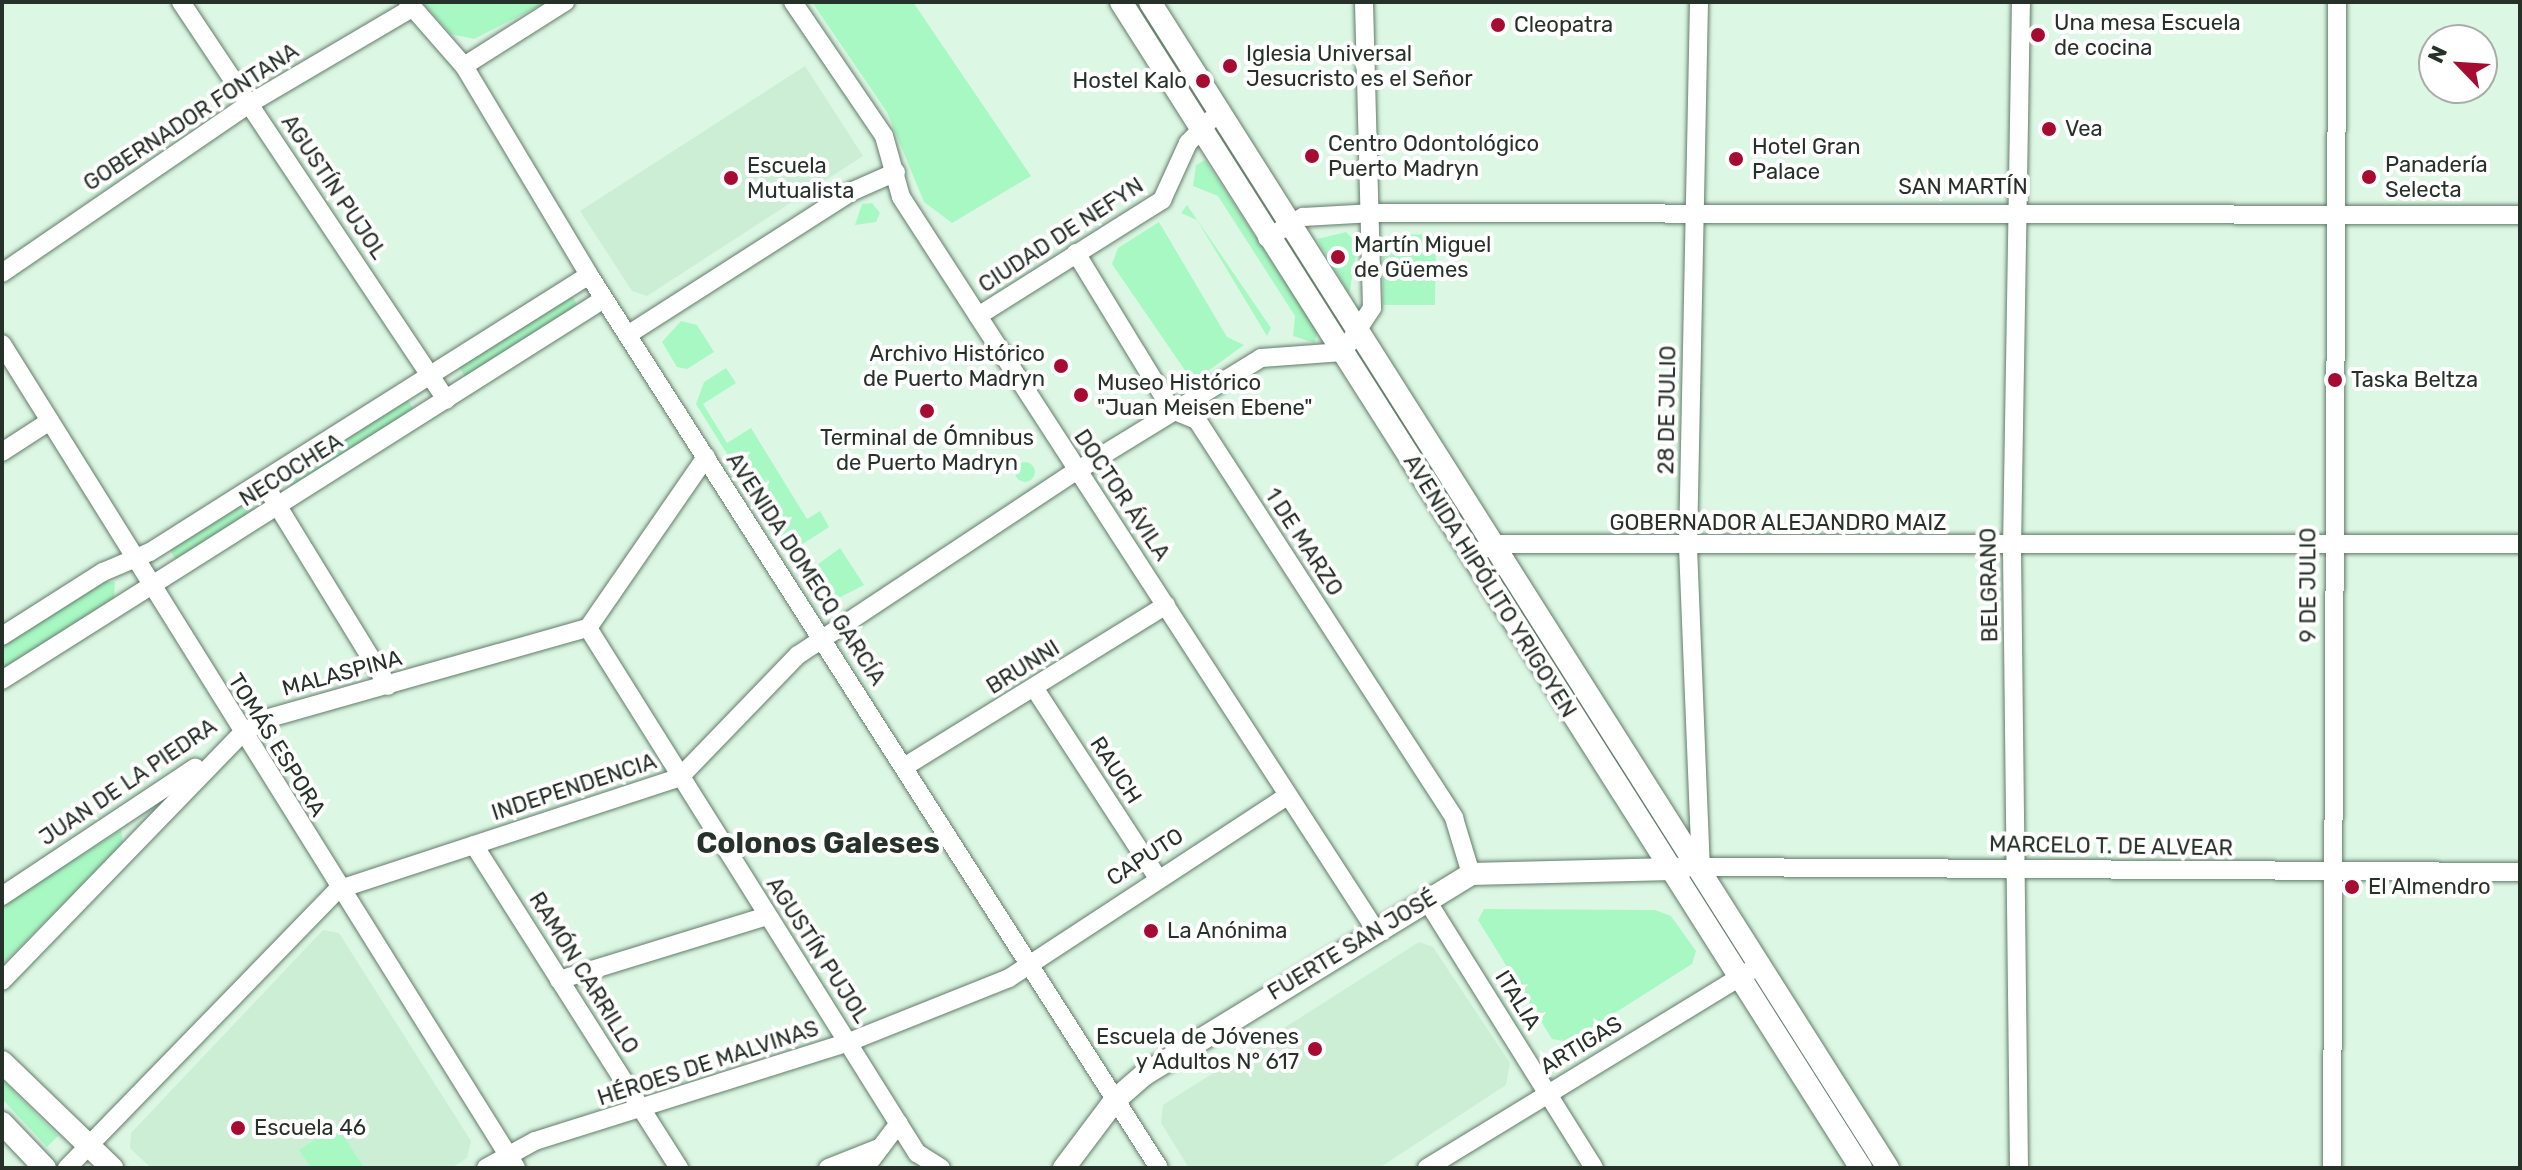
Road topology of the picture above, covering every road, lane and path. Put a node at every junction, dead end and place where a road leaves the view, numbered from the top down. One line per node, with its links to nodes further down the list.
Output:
1 (181, 2): 12 (street, AGUSTÍN PUJOL)
2 (565, 2): 11 (street)
3 (793, 2): 15 (street, DOCTOR ÁVILA)
4 (1121, 2): 14 (main road, AVENIDA HIPÓLITO YRIGOYEN)
5 (1150, 2): 13 (main road, AVENIDA HIPÓLITO YRIGOYEN)
6 (1364, 2): 18 (street)
7 (1699, 2): 16 (street, 28 DE JULIO)
8 (2021, 2): 17 (street, BELGRANO)
9 (2337, 2): 19 (street, 9 DE JULIO)
10 (410, 5): 11 (street, AVENIDA DOMECQ GARCÍA); 12 (street, GOBERNADOR FONTANA)
11 (464, 66): 25 (street, AVENIDA DOMECQ GARCÍA)
12 (249, 104): 24 (street, GOBERNADOR FONTANA); 32 (street, AGUSTÍN PUJOL)
13 (1220, 115): 14 (street); 21 (main road, AVENIDA HIPÓLITO YRIGOYEN)
14 (1198, 126): 22 (main road, AVENIDA HIPÓLITO YRIGOYEN); 23 (street, CIUDAD DE NEFYN)
15 (896, 172): 27 (street, DOCTOR ÁVILA); 28 (street)
16 (1694, 209): 17 (street, SAN MARTÍN); 18 (street, SAN MARTÍN); 44 (street, 28 DE JULIO)
17 (2013, 211): 19 (street, SAN MARTÍN); 45 (street, BELGRANO)
18 (1374, 213): 21 (street, SAN MARTÍN); 29 (street)
19 (2335, 215): 20 (street, SAN MARTÍN); 43 (street, 9 DE JULIO)
20 (2520, 215)
21 (1290, 222): 22 (street, SAN MARTÍN); 29 (main road, AVENIDA HIPÓLITO YRIGOYEN)
22 (1267, 238): 31 (main road, AVENIDA HIPÓLITO YRIGOYEN)
23 (1076, 253): 27 (street, CIUDAD DE NEFYN); 34 (street, 1 DE MARZO)
24 (2, 273)
25 (589, 275): 26 (street, AVENIDA DOMECQ GARCÍA); 32 (street, NECOCHEA)
26 (604, 299): 28 (street, AVENIDA DOMECQ GARCÍA); 33 (street, NECOCHEA)
27 (978, 316): 38 (street, DOCTOR ÁVILA)
28 (629, 334): 37 (street, AVENIDA DOMECQ GARCÍA)
29 (1361, 335): 31 (street); 41 (main road, AVENIDA HIPÓLITO YRIGOYEN)
30 (2, 344): 35 (street, TOMÁS ESPORA)
31 (1343, 352): 34 (street, INDEPENDENCIA); 46 (main road, AVENIDA HIPÓLITO YRIGOYEN)
32 (430, 374): 33 (street, AGUSTÍN PUJOL); 39 (street, NECOCHEA)
33 (446, 400): 40 (street, NECOCHEA)
34 (1172, 410): 38 (street, INDEPENDENCIA); 66 (street, 1 DE MARZO)
35 (50, 421): 36 (street); 47 (street, TOMÁS ESPORA)
36 (2, 452)
37 (706, 457): 50 (street); 52 (street, AVENIDA DOMECQ GARCÍA)
38 (1075, 472): 49 (street, DOCTOR ÁVILA); 52 (street, INDEPENDENCIA)
39 (263, 482): 40 (street); 47 (street, NECOCHEA)
40 (278, 506): 48 (street, NECOCHEA); 54 (street)
41 (1493, 544): 44 (street, GOBERNADOR ALEJANDRO MAIZ); 46 (street); 61 (main road, AVENIDA HIPÓLITO YRIGOYEN)
42 (2520, 544): 43 (street, GOBERNADOR ALEJANDRO MAIZ)
43 (2331, 545): 45 (street, GOBERNADOR ALEJANDRO MAIZ); 65 (street, 9 DE JULIO)
44 (1688, 547): 45 (street, GOBERNADOR ALEJANDRO MAIZ); 61 (street, 28 DE JULIO)
45 (2012, 548): 62 (street, BELGRANO)
46 (1472, 556): 63 (main road, AVENIDA HIPÓLITO YRIGOYEN)
47 (134, 558): 48 (street, TOMÁS ESPORA); 51 (street, NECOCHEA)
48 (150, 586): 53 (street, NECOCHEA); 56 (street, TOMÁS ESPORA)
49 (1166, 605): 55 (street, BRUNNI); 59 (street, DOCTOR ÁVILA)
50 (588, 628): 54 (street, MALASPINA); 58 (street, AGUSTÍN PUJOL)
51 (2, 636)
52 (823, 638): 57 (street, AVENIDA DOMECQ GARCÍA); 58 (street, INDEPENDENCIA)
53 (2, 680)
54 (388, 686): 56 (street, MALASPINA)
55 (1035, 689): 57 (street, BRUNNI); 67 (street, RAUCH)
56 (242, 733): 68 (street, TOMÁS ESPORA); 69 (street, JUAN DE LA PIEDRA); 77 (street, MALASPINA)
57 (904, 767): 73 (street, AVENIDA DOMECQ GARCÍA)
58 (680, 777): 60 (street, INDEPENDENCIA); 71 (street, AGUSTÍN PUJOL)
59 (1287, 796): 67 (street, CAPUTO); 72 (street, DOCTOR ÁVILA)
60 (474, 845): 68 (street, INDEPENDENCIA); 76 (street, RAMÓN CARRILLO)
61 (1701, 867): 62 (street, MARCELO T. DE ALVEAR); 63 (main road, FUERTE SAN JOSÉ); 74 (main road, AVENIDA HIPÓLITO YRIGOYEN)
62 (2018, 869): 65 (street, MARCELO T. DE ALVEAR); 102 (street, BELGRANO)
63 (1669, 871): 66 (main road, FUERTE SAN JOSÉ); 75 (main road, AVENIDA HIPÓLITO YRIGOYEN)
64 (2520, 872): 65 (street, MARCELO T. DE ALVEAR)
65 (2335, 873): 103 (street, 9 DE JULIO)
66 (1471, 874): 70 (main road, FUERTE SAN JOSÉ)
67 (1157, 877): 73 (street, CAPUTO)
68 (337, 890): 85 (street, INDEPENDENCIA); 87 (street, TOMÁS ESPORA)
69 (2, 896)
70 (1426, 899): 72 (main road, FUERTE SAN JOSÉ); 80 (street, ITALIA)
71 (767, 916): 76 (street); 78 (street, AGUSTÍN PUJOL)
72 (1375, 929): 81 (main road, FUERTE SAN JOSÉ)
73 (1031, 962): 78 (street, HÉROES DE MALVINAS); 81 (street, AVENIDA DOMECQ GARCÍA)
74 (1761, 964): 75 (street, ARTIGAS); 101 (main road, AVENIDA HIPÓLITO YRIGOYEN)
75 (1738, 978): 80 (street, ARTIGAS); 100 (main road, AVENIDA HIPÓLITO YRIGOYEN)
76 (559, 980): 82 (street, RAMÓN CARRILLO)
77 (2, 981)
78 (849, 1042): 82 (street, HÉROES DE MALVINAS); 84 (street, AGUSTÍN PUJOL)
79 (2, 1062): 85 (main road)
80 (1548, 1093): 98 (street, ARTIGAS); 99 (street, ITALIA)
81 (1115, 1100): 96 (main road, FUERTE SAN JOSÉ); 97 (street, AVENIDA DOMECQ GARCÍA)
82 (643, 1111): 87 (street, HÉROES DE MALVINAS); 92 (street, RAMÓN CARRILLO)
83 (2, 1123): 88 (main road)
84 (899, 1123): 86 (street); 95 (street, AGUSTÍN PUJOL)
85 (89, 1145): 89 (street, INDEPENDENCIA); 90 (main road)
86 (881, 1147): 93 (street); 94 (street)
87 (512, 1161): 91 (street, HÉROES DE MALVINAS)
88 (45, 1168)
89 (67, 1168)
90 (112, 1168)
91 (486, 1168)
92 (679, 1168)
93 (828, 1168)
94 (865, 1168)
95 (941, 1168)
96 (1064, 1168)
97 (1159, 1168)
98 (1427, 1168)
99 (1594, 1168)
100 (1861, 1168)
101 (1888, 1168)
102 (2019, 1168)
103 (2332, 1168)

